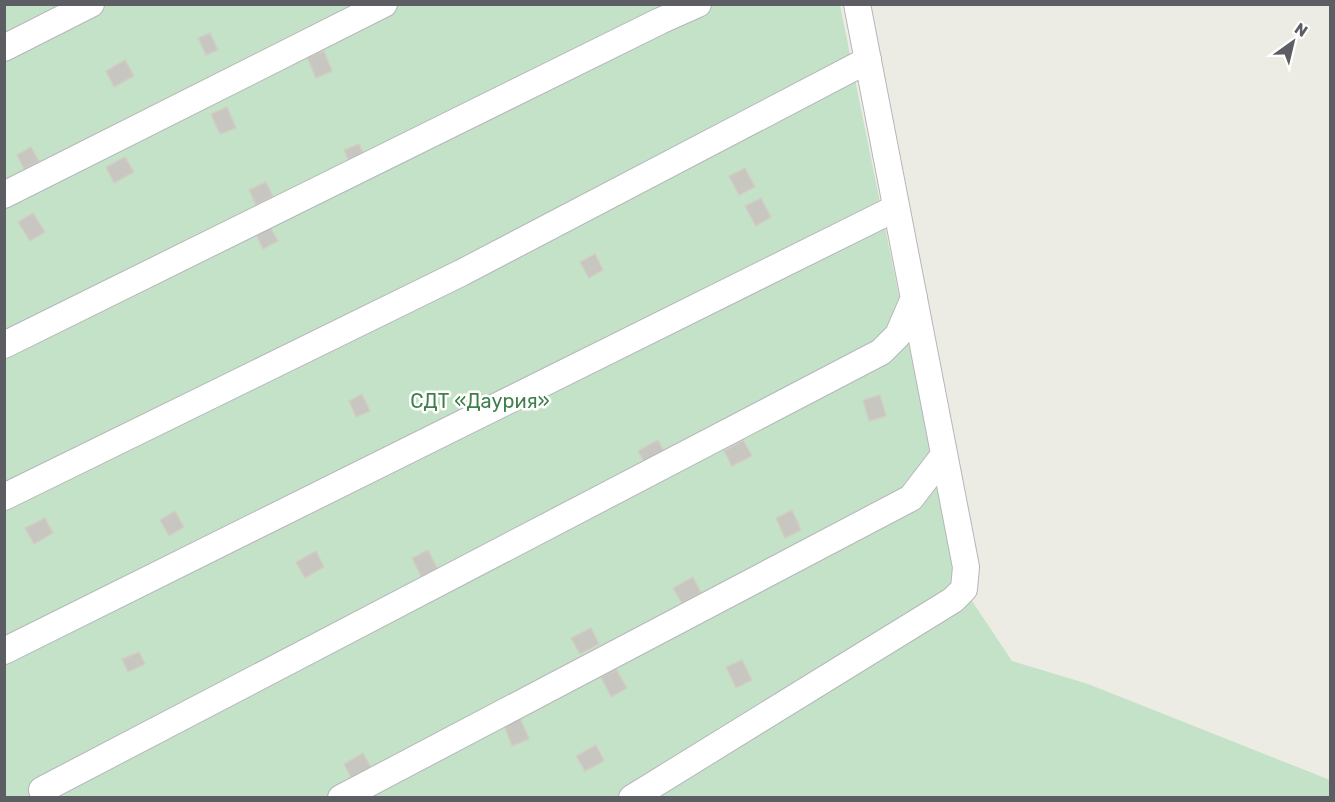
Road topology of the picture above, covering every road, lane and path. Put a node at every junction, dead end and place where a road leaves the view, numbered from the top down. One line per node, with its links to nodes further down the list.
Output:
1 (91, 4): 5 (lane)
2 (384, 4): 7 (lane)
3 (698, 4): 10 (lane)
4 (857, 4): 6 (lane)
5 (4, 48)
6 (868, 60): 8 (lane); 12 (lane)
7 (4, 195)
8 (896, 207): 9 (lane); 13 (lane)
9 (914, 298): 11 (lane); 14 (lane)
10 (4, 345)
11 (944, 455): 15 (lane); 16 (lane)
12 (4, 497)
13 (4, 651)
14 (42, 790)
15 (340, 798)
16 (632, 798)

